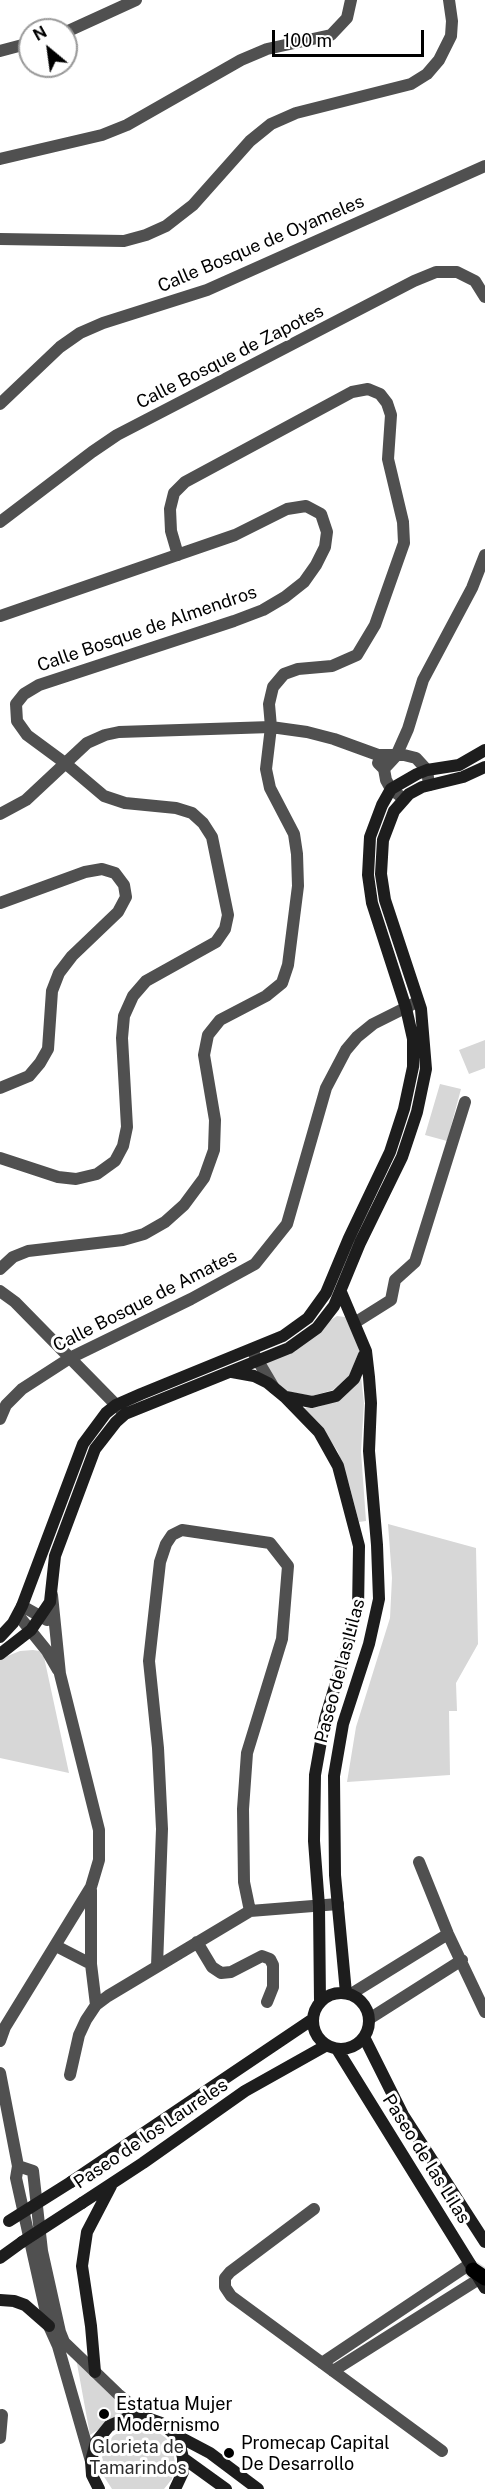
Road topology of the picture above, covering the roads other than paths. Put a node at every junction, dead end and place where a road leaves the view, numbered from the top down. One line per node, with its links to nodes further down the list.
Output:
1 (136, 0): 4 (street)
2 (351, 0): 7 (street)
3 (449, 0): 9 (street)
4 (78, 28)
5 (18, 46): 6 (street)
6 (0, 51)
7 (0, 159)
8 (485, 166): 11 (street, Calle Bosque de Oyameles)
9 (0, 239)
10 (485, 297): 12 (street, Calle Bosque de Zapotes)
11 (0, 404)
12 (0, 522)
13 (178, 555): 15 (street, Calle Bosque de Almendros); 16 (street); 22 (street, Calle Bosque de Almendros)
14 (485, 555): 17 (street)
15 (0, 616)
16 (271, 727): 18 (street); 22 (street); 36 (street)
17 (408, 729): 20 (street); 21 (street)
18 (361, 749): 20 (street); 24 (street)
19 (485, 750): 25 (street)
20 (396, 756): 21 (street); 24 (street)
21 (411, 756): 25 (street)
22 (65, 763): 29 (street); 35 (street, Calle Bosque de Almendros)
23 (485, 767): 26 (street)
24 (384, 768): 27 (street)
25 (427, 770): 26 (street); 27 (street)
26 (429, 785): 28 (street)
27 (391, 789): 28 (street); 32 (street)
28 (404, 799): 31 (street)
29 (0, 814)
30 (0, 903): 33 (street)
31 (419, 1001): 32 (street, Calle Bosque de Amates); 38 (street)
32 (406, 1008): 41 (street); 42 (street, Calle Bosque de Amates)
33 (0, 1088)
34 (465, 1102): 39 (street)
35 (0, 1158)
36 (0, 1269)
37 (0, 1291): 42 (street)
38 (341, 1292): 39 (street, Paseo de las Lilas); 41 (street)
39 (356, 1322): 40 (street, Paseo de las Lilas)
40 (366, 1351): 45 (street); 59 (street, Paseo de las Lilas)
41 (255, 1355): 43 (street); 44 (street, Paseo de las Lilas); 46 (street)
42 (70, 1359): 46 (street); 48 (street, Calle Bosque de Amates)
43 (228, 1372): 44 (street, Paseo de las Lilas); 47 (street)
44 (274, 1388): 45 (street, Paseo de las Lilas)
45 (285, 1397): 60 (street, Paseo de las Lilas)
46 (116, 1405): 47 (street); 50 (street)
47 (125, 1414): 49 (street)
48 (0, 1419)
49 (52, 1595): 51 (street); 54 (street)
50 (20, 1611): 51 (street); 52 (street); 53 (street)
51 (42, 1616): 52 (street); 54 (street)
52 (31, 1630): 55 (street); 56 (street)
53 (0, 1637)
54 (57, 1640): 56 (street)
55 (0, 1654)
56 (60, 1674): 58 (street)
57 (419, 1862): 62 (street)
58 (91, 1887): 64 (street); 66 (street)
59 (338, 1904): 60 (street); 68 (street, Paseo de las Lilas)
60 (318, 1906): 61 (street); 70 (street, Paseo de las Lilas)
61 (250, 1911): 63 (street); 67 (street)
62 (448, 1934): 65 (street); 68 (street)
63 (197, 1942): 67 (street); 69 (street)
64 (56, 1947): 66 (street); 76 (street)
65 (462, 1960): 72 (street); 74 (street)
66 (91, 1964): 71 (street)
67 (157, 1966): 71 (street)
68 (348, 1993): 70 (street); 74 (street)
69 (267, 2002)
70 (320, 2002): 73 (street)
71 (96, 2005): 80 (street)
72 (485, 2012)
73 (313, 2019): 77 (street); 79 (street, Paseo de los Laureles)
74 (369, 2019): 75 (street)
75 (364, 2037): 77 (street); 86 (street, Paseo de las Lilas)
76 (0, 2041)
77 (332, 2047): 81 (street, Paseo de los Laureles); 88 (street, Paseo de las Lilas)
78 (0, 2073): 82 (street)
79 (231, 2074): 81 (street); 85 (street, Paseo de los Laureles, bridge)
80 (70, 2075)
81 (245, 2091): 83 (street, Paseo de los Laureles)
82 (18, 2166): 90 (street); 93 (street)
83 (112, 2184): 87 (street, Paseo de los Laureles, bridge); 93 (street)
84 (314, 2209): 91 (street)
85 (5, 2224)
86 (485, 2242)
87 (0, 2258)
88 (478, 2276): 91 (street); 92 (street)
89 (0, 2300): 90 (street)
90 (49, 2326): 100 (street)
91 (322, 2363): 92 (street)
92 (333, 2371): 98 (street)
93 (95, 2372): 95 (street)
94 (2, 2415): 97 (street)
95 (147, 2418): 96 (street); 100 (street)
96 (172, 2432): 99 (street); 104 (street)
97 (0, 2438)
98 (442, 2451)
99 (183, 2458): 102 (street); 103 (street)
100 (91, 2461): 101 (street)
101 (98, 2488)
102 (175, 2489)
103 (226, 2489)
104 (258, 2489)

